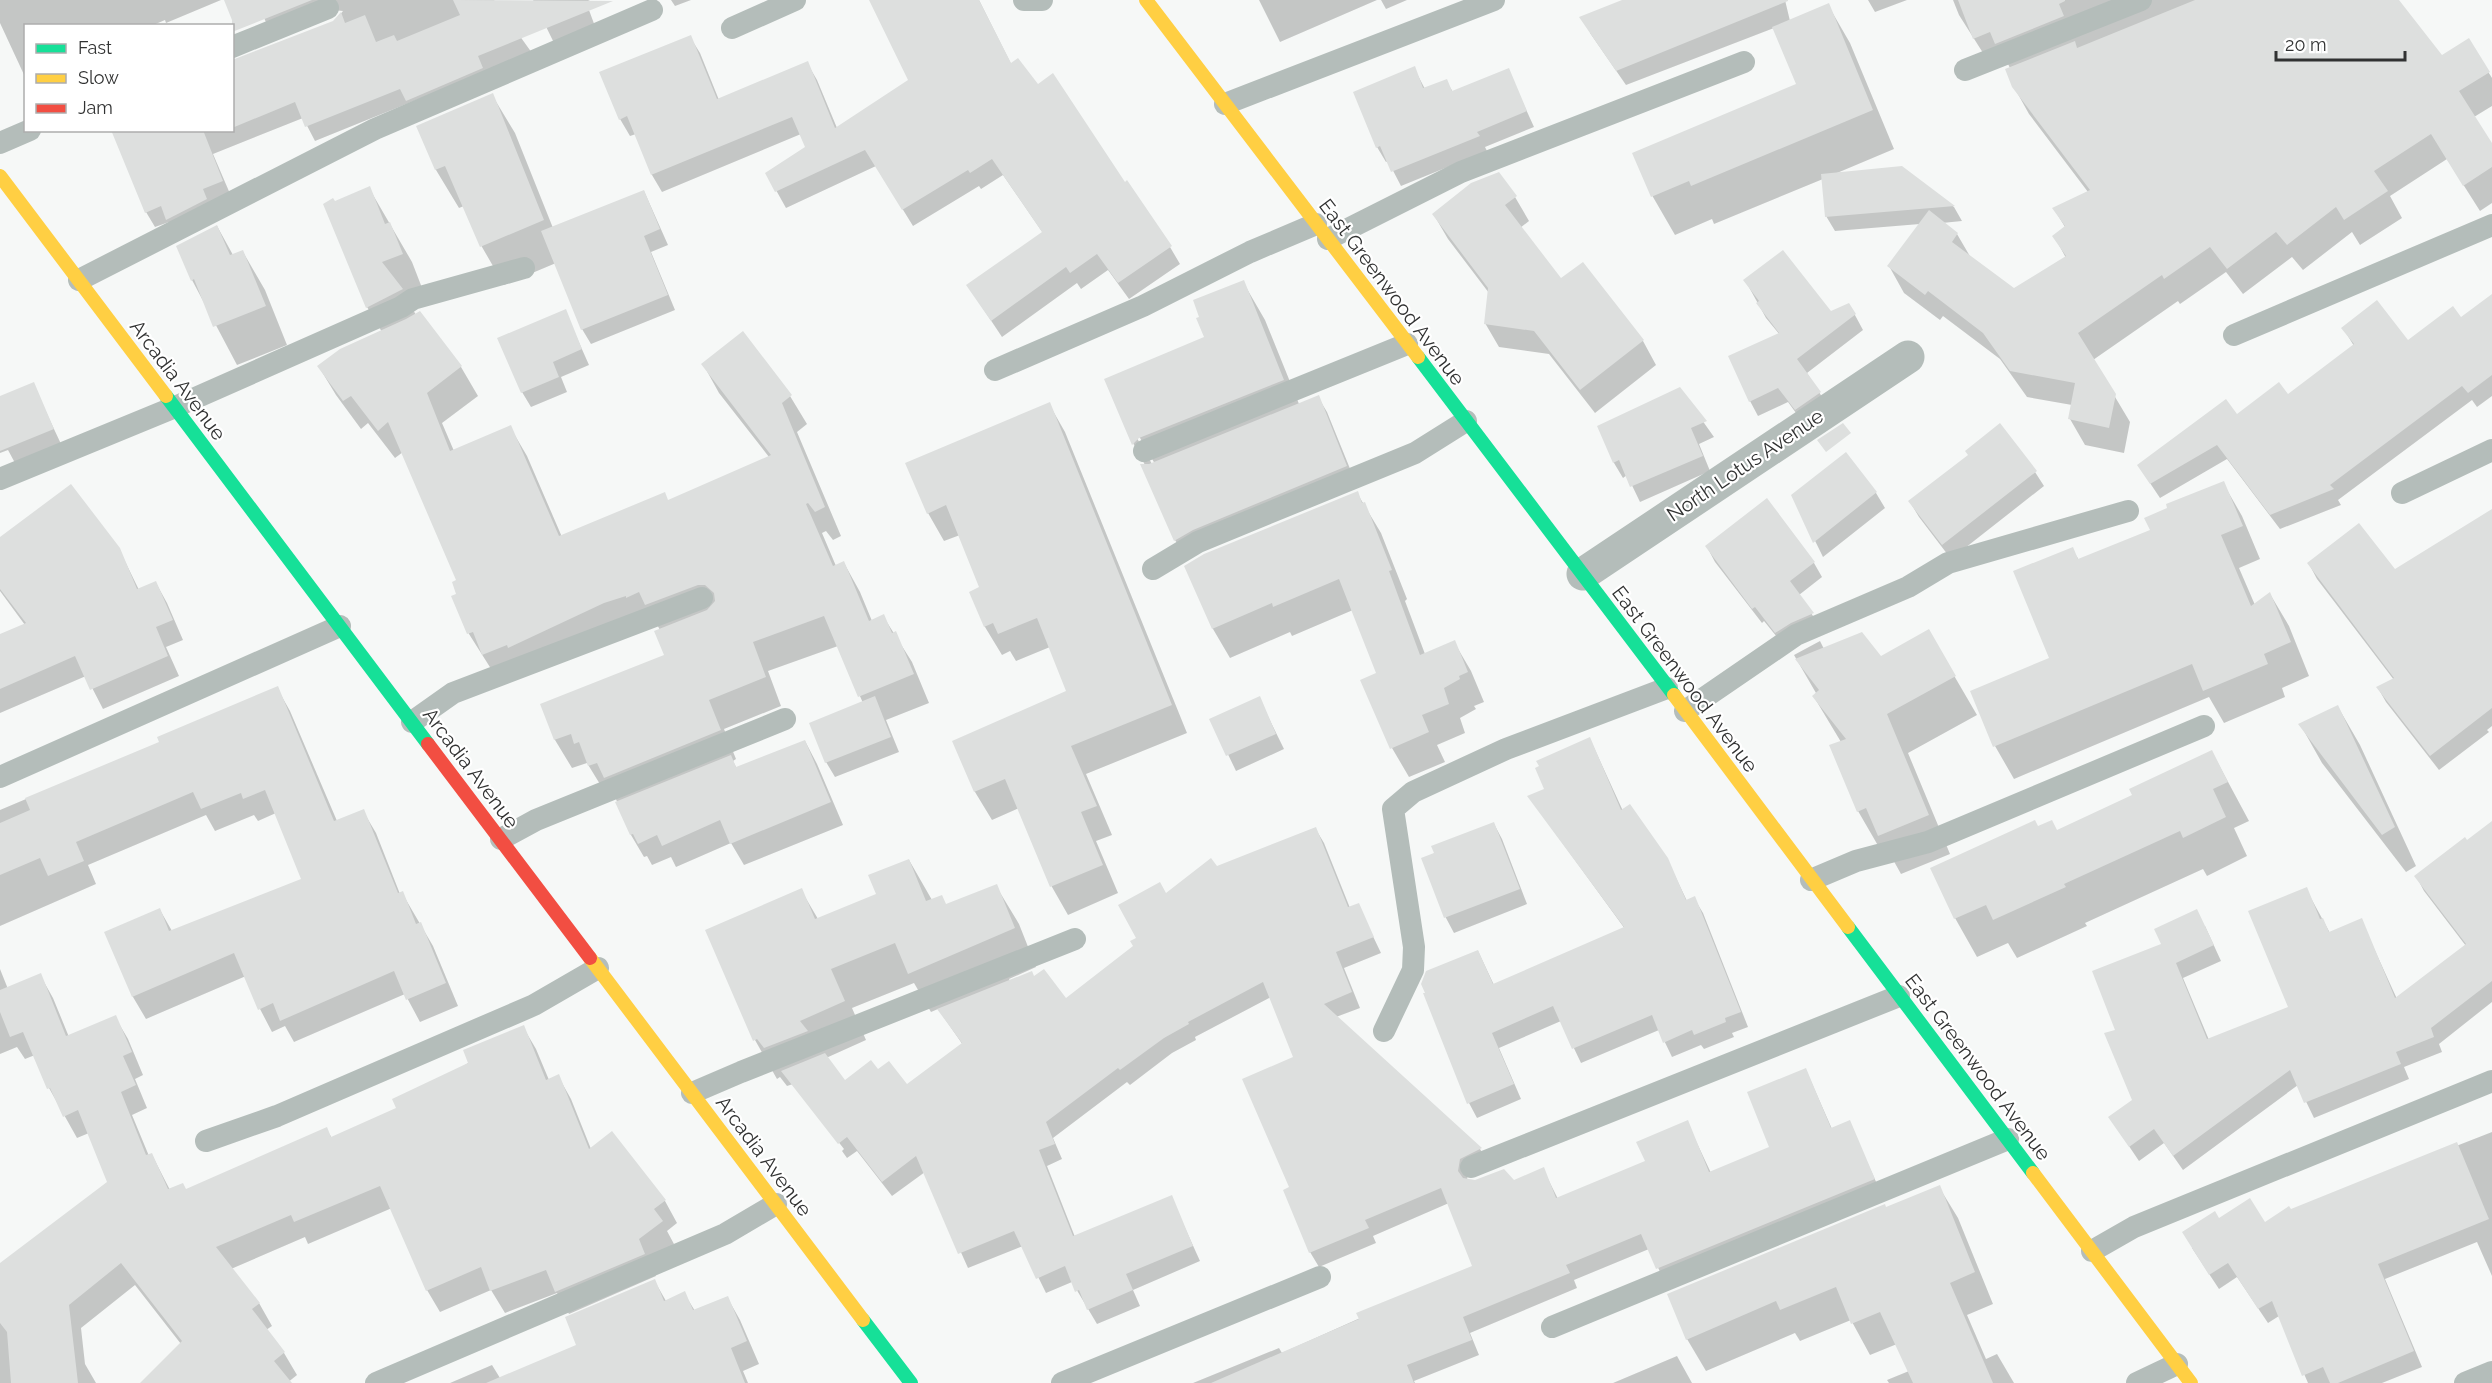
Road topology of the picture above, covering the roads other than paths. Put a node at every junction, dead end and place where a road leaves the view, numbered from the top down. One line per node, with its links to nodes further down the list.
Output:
1 (795, 0): 9 (lane)
2 (1024, 0): 3 (lane)
3 (1042, 0)
4 (1146, 0): 13 (street, East Greenwood Avenue)
5 (1494, 0): 13 (lane)
6 (2141, 0): 12 (lane)
7 (328, 8): 10 (lane)
8 (652, 10): 20 (lane)
9 (732, 28)
10 (234, 46)
11 (1744, 62): 18 (lane)
12 (1965, 70)
13 (1225, 104): 18 (street, East Greenwood Avenue)
14 (25, 132): 15 (lane)
15 (0, 143)
16 (0, 176): 20 (street, Arcadia Avenue)
17 (2492, 225): 21 (lane)
18 (1322, 232): 22 (street, East Greenwood Avenue); 24 (lane)
19 (524, 268): 25 (lane)
20 (79, 280): 25 (street, Arcadia Avenue)
21 (2234, 335)
22 (1407, 344): 26 (street, East Greenwood Avenue); 28 (lane)
23 (1908, 357): 33 (street, North Lotus Avenue)
24 (995, 370)
25 (175, 407): 29 (lane); 35 (street, Arcadia Avenue)
26 (1466, 421): 32 (lane); 33 (street, East Greenwood Avenue)
27 (2492, 450): 30 (lane)
28 (1144, 451)
29 (0, 479)
30 (2402, 493)
31 (2128, 511): 37 (lane)
32 (1154, 569)
33 (1583, 574): 36 (street, East Greenwood Avenue)
34 (702, 598): 39 (lane)
35 (340, 626): 39 (street, Arcadia Avenue); 41 (lane)
36 (1667, 688): 37 (street, East Greenwood Avenue); 47 (lane)
37 (1685, 711): 43 (street, East Greenwood Avenue)
38 (785, 719): 42 (lane)
39 (412, 722): 42 (street, Arcadia Avenue)
40 (2204, 726): 43 (lane)
41 (0, 777)
42 (501, 839): 45 (street, Arcadia Avenue)
43 (1811, 880): 46 (street, East Greenwood Avenue)
44 (1075, 939): 49 (lane)
45 (598, 968): 49 (street, Arcadia Avenue); 51 (lane)
46 (1899, 996): 50 (street, East Greenwood Avenue); 52 (lane)
47 (1384, 1031)
48 (2492, 1082): 54 (lane)
49 (692, 1093): 53 (street, Arcadia Avenue)
50 (2008, 1139): 54 (street, East Greenwood Avenue); 56 (lane)
51 (207, 1141)
52 (1471, 1167)
53 (776, 1204): 59 (lane); 60 (street, Arcadia Avenue)
54 (2092, 1251): 57 (street, East Greenwood Avenue)
55 (1320, 1277): 61 (lane)
56 (1552, 1327)
57 (2177, 1364): 62 (lane); 63 (street, East Greenwood Avenue)
58 (2492, 1372): 64 (lane)
59 (376, 1383)
60 (911, 1383)
61 (1062, 1383)
62 (2137, 1383)
63 (2191, 1383)
64 (2465, 1383)

